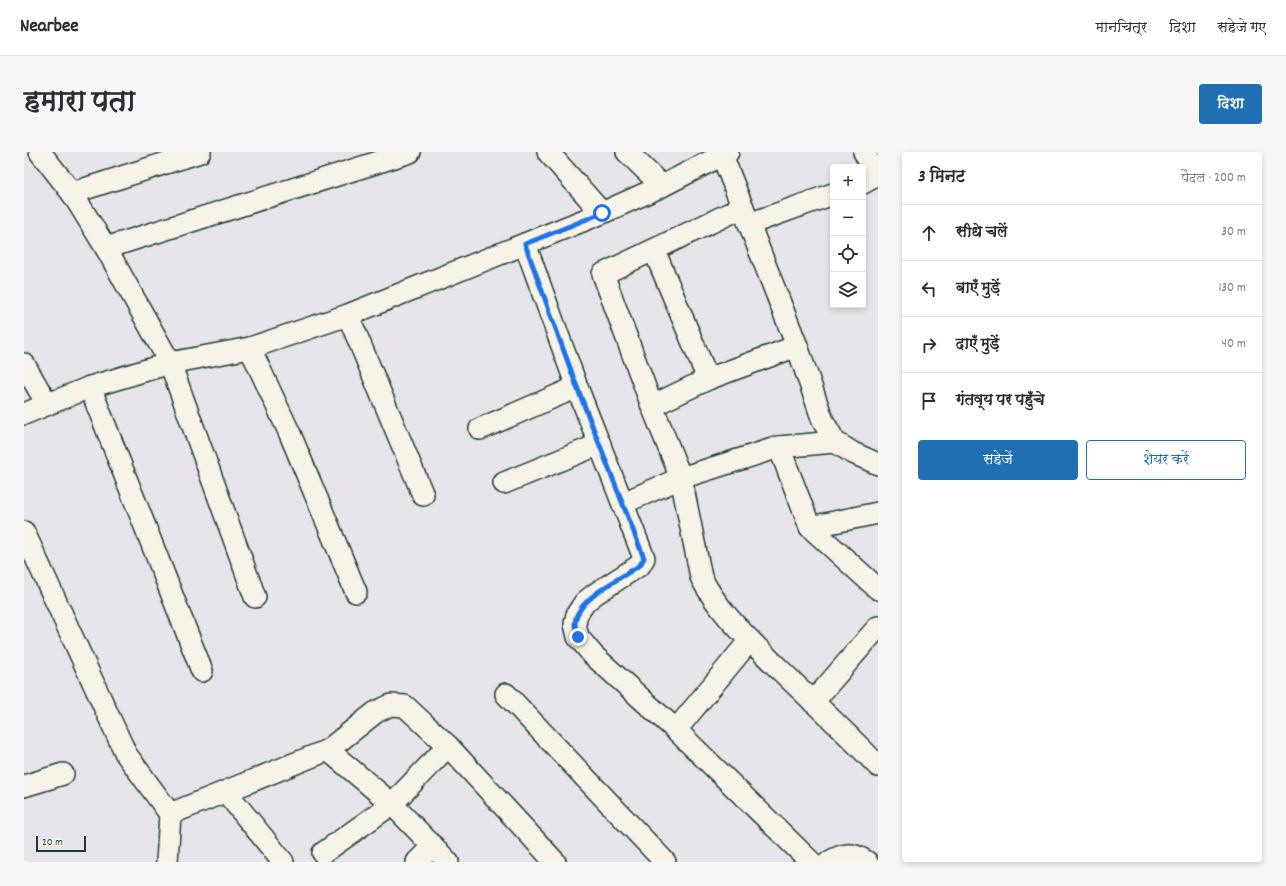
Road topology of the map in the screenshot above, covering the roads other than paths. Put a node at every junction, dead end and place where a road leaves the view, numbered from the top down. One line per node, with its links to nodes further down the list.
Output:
1 (40, 152): 10 (street)
2 (200, 152): 10 (street)
3 (410, 152): 15 (street)
4 (548, 152): 12 (street)
5 (627, 152): 9 (street)
6 (864, 152): 8 (street)
7 (725, 154): 9 (street); 13 (street)
8 (866, 181)
9 (662, 186): 12 (street)
10 (72, 193): 15 (street)
11 (830, 195): 13 (street)
12 (602, 213): 14 (street)
13 (746, 216): 16 (street); 18 (street)
14 (525, 244): 17 (street); 24 (street)
15 (106, 248): 20 (street)
16 (654, 250): 22 (street); 26 (street)
17 (348, 315): 19 (street); 35 (street)
18 (797, 346): 22 (street); 29 (street)
19 (250, 348): 20 (street); 41 (street)
20 (170, 363): 23 (street); 42 (street)
21 (24, 364): 25 (street)
22 (708, 379): 26 (street)
23 (90, 387): 25 (street); 45 (street)
24 (577, 387): 28 (street); 30 (street)
25 (47, 404): 27 (street)
26 (652, 406): 33 (street)
27 (24, 414)
28 (480, 429)
29 (835, 442): 31 (street); 32 (street)
30 (600, 444): 34 (street); 36 (street)
31 (779, 447): 33 (street); 38 (street)
32 (876, 460)
33 (681, 478): 36 (street); 44 (street)
34 (504, 483)
35 (423, 495)
36 (623, 503): 48 (street)
37 (878, 513): 38 (street)
38 (810, 527): 40 (street)
39 (24, 532): 56 (street)
40 (878, 589)
41 (356, 592)
42 (255, 597)
43 (878, 627): 47 (street)
44 (750, 640): 47 (street); 48 (street)
45 (202, 671)
46 (506, 694): 64 (street)
47 (813, 702): 51 (street)
48 (676, 730): 65 (street)
49 (448, 746): 50 (street); 55 (street); 63 (street)
50 (328, 750): 54 (street); 55 (street)
51 (874, 756)
52 (63, 774): 53 (street)
53 (24, 786)
54 (226, 792): 56 (street); 60 (street)
55 (392, 804): 57 (street); 58 (street)
56 (170, 814): 59 (street)
57 (433, 846): 61 (street); 62 (street)
58 (321, 859)
59 (167, 862)
60 (283, 862)
61 (417, 862)
62 (448, 862)
63 (555, 862)
64 (665, 862)
65 (812, 862)
66 (829, 862): 67 (street)
67 (867, 862)

